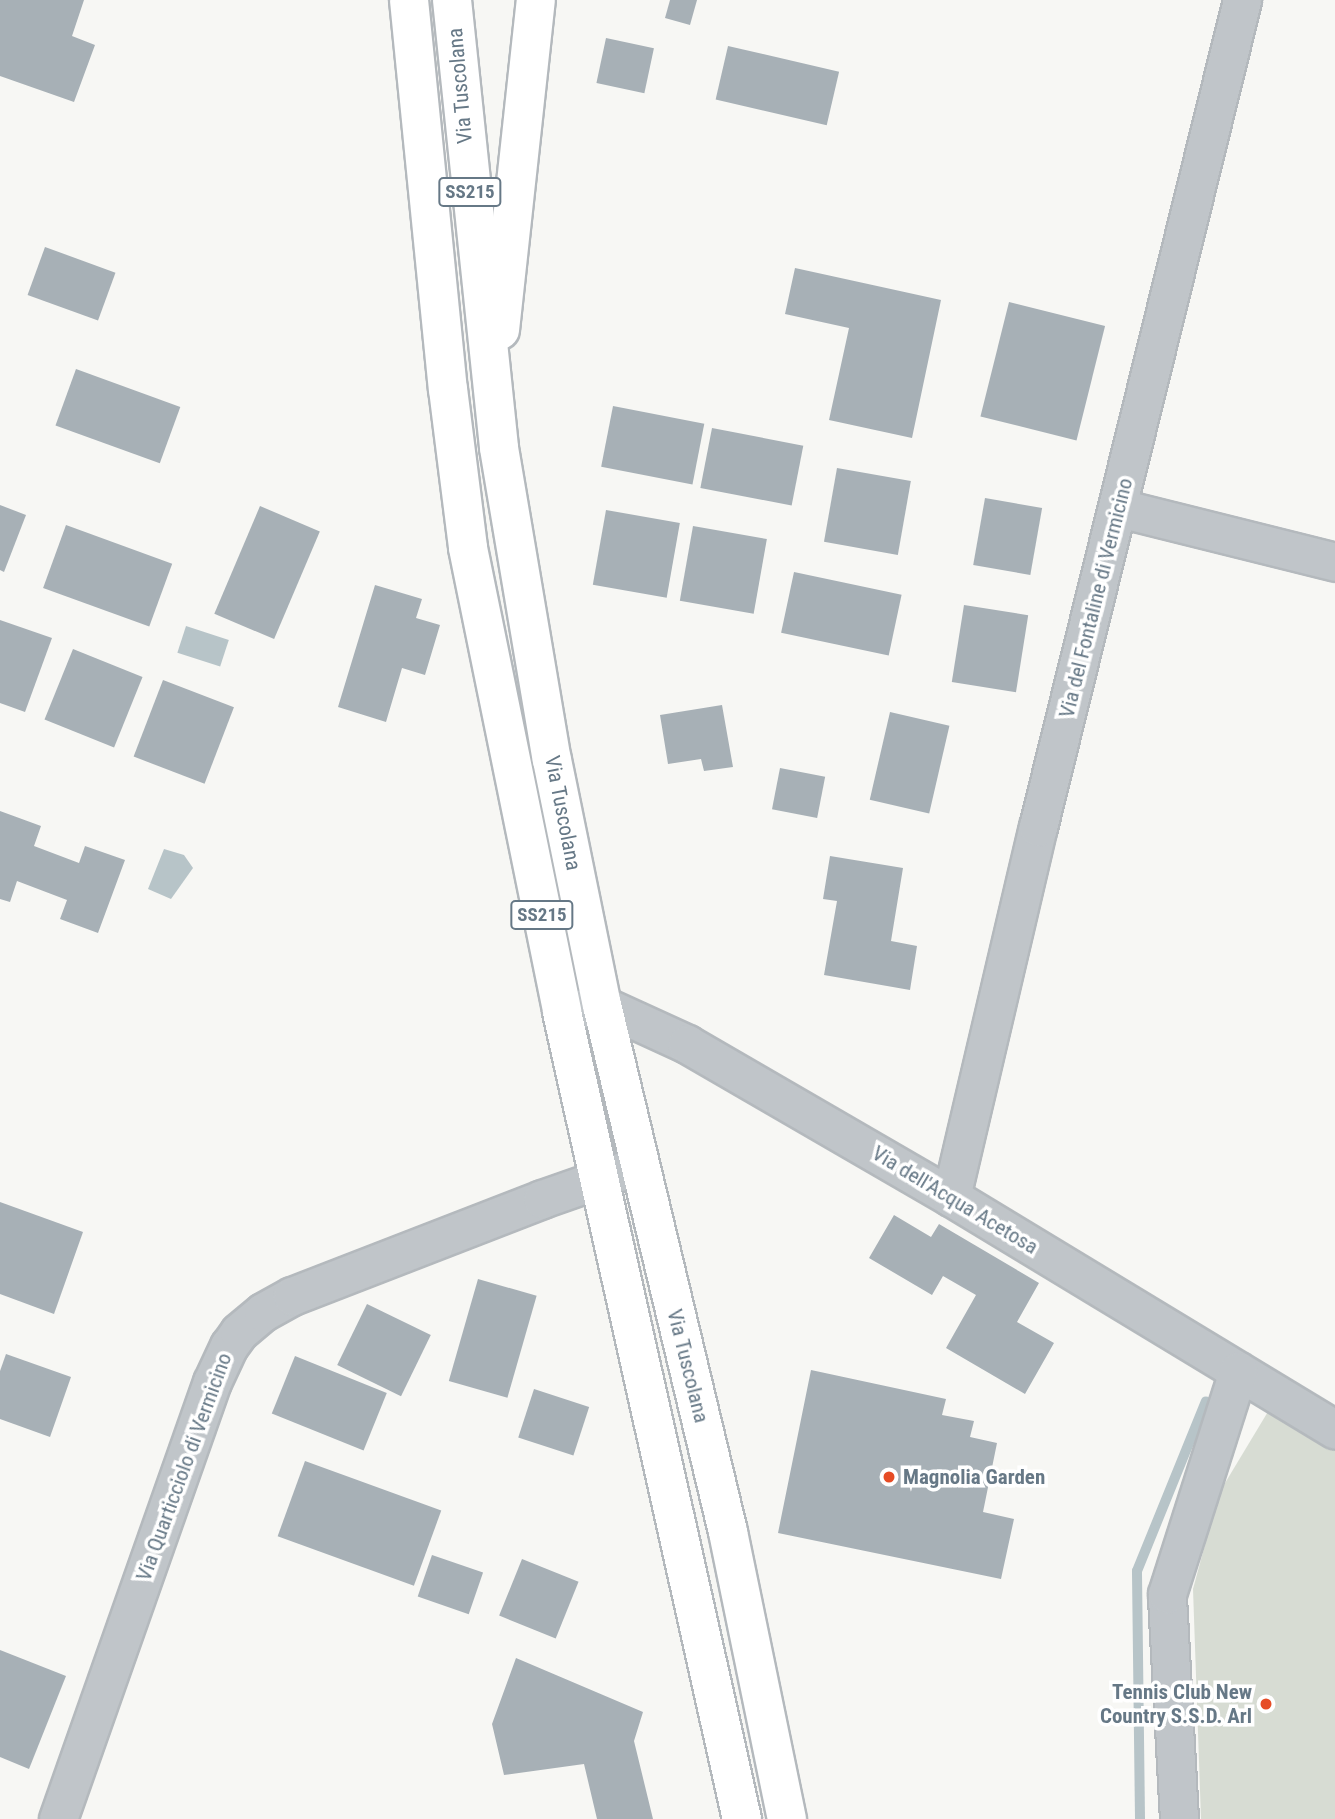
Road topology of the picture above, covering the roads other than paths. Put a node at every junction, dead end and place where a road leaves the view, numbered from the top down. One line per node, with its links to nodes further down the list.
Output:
1 (410, 0): 9 (main road, Via Tuscolana / SS215)
2 (452, 0): 5 (main road, Via Tuscolana / SS215)
3 (536, 0): 5 (main road)
4 (1242, 0): 6 (street, Via del Fontaline di Vermicino)
5 (492, 384): 8 (main road, Via Tuscolana / SS215)
6 (1119, 508): 7 (street); 12 (street, Via del Fontaline di Vermicino)
7 (1335, 562)
8 (602, 1005): 9 (street); 10 (main road, Via Tuscolana / SS215); 12 (street, Via dell'Acqua Acetosa)
9 (562, 1012): 11 (main road, Via Tuscolana / SS215)
10 (639, 1165): 11 (street, Via Quarticciolo di Vermicino); 17 (main road, Via Tuscolana / SS215)
11 (601, 1178): 15 (street, Via Quarticciolo di Vermicino); 16 (main road, Via Tuscolana / SS215)
12 (951, 1197): 13 (street, Via dell'Acqua Acetosa)
13 (1238, 1371): 14 (street, Via dell'Acqua Acetosa); 18 (street)
14 (1335, 1430)
15 (58, 1819)
16 (742, 1819)
17 (787, 1819)
18 (1179, 1819)

